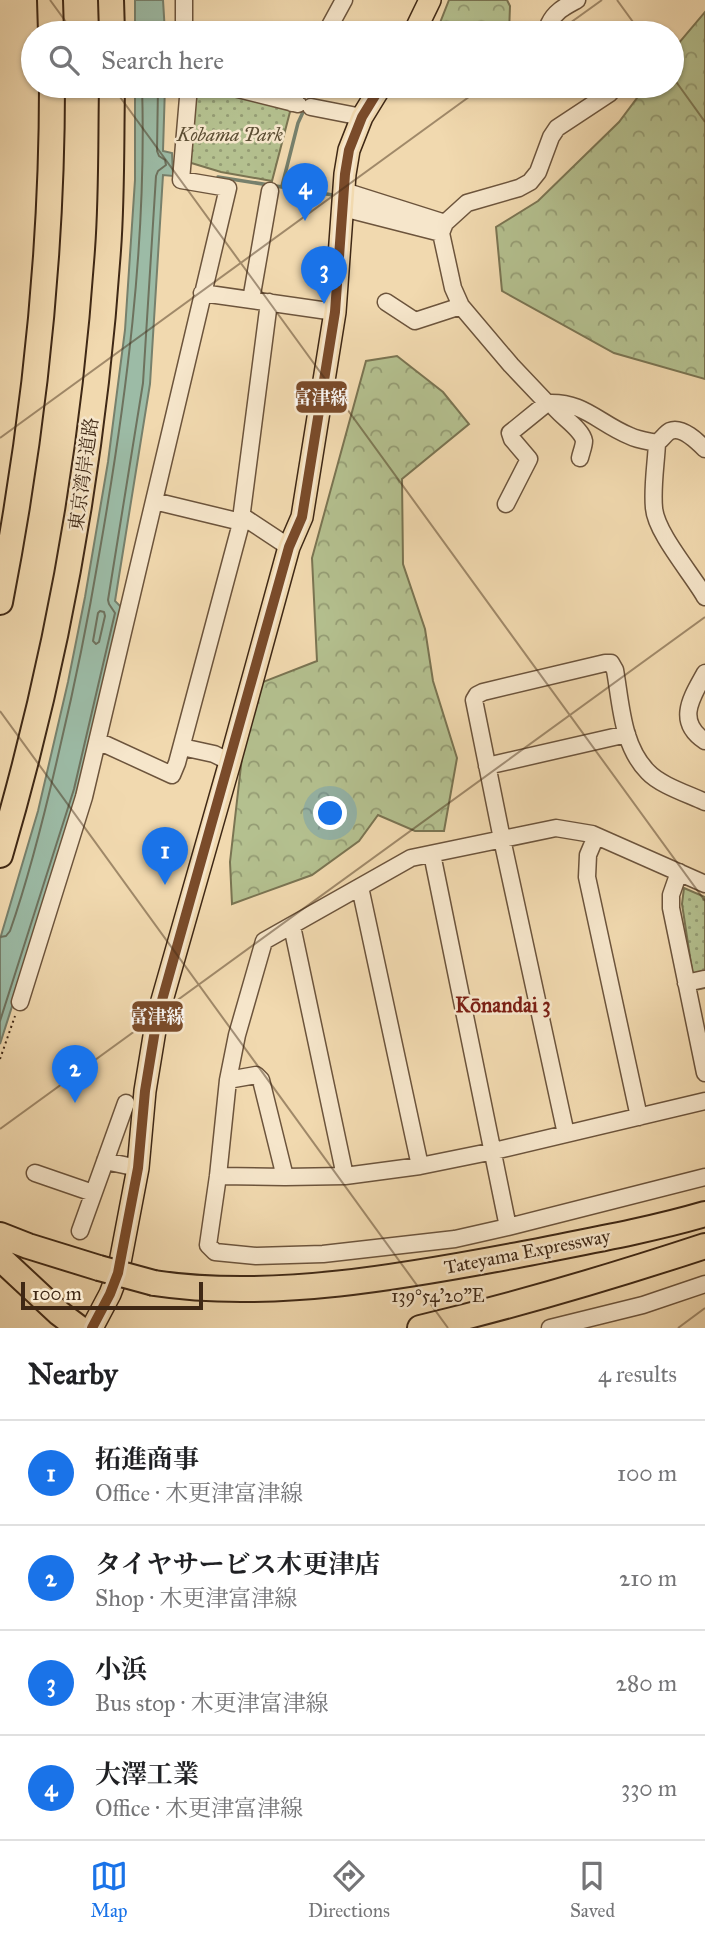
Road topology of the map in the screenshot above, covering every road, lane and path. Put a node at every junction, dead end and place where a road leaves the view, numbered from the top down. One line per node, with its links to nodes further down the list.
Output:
1 (50, 0): 7 (highway)
2 (111, 0): 8 (highway)
3 (184, 0): 9 (street)
4 (345, 0): 10 (street)
5 (430, 0): 11 (main road)
6 (578, 0): 12 (street)
7 (51, 21)
8 (112, 21)
9 (184, 21)
10 (333, 21)
11 (420, 21)
12 (550, 21)
13 (52, 98): 40 (highway)
14 (113, 98): 52 (highway, 東京湾岸道路)
15 (188, 98): 25 (street)
16 (275, 98): 20 (street)
17 (300, 98): 20 (street)
18 (374, 98): 21 (main road)
19 (602, 98): 24 (street)
20 (300, 104): 21 (street)
21 (362, 117): 23 (main road)
22 (270, 191): 26 (street)
23 (343, 200): 24 (street); 30 (main road)
24 (443, 228): 29 (street)
25 (202, 293): 26 (street); 35 (street)
26 (251, 300): 27 (street)
27 (269, 302): 30 (street); 37 (street)
28 (386, 302): 29 (street)
29 (461, 306): 31 (street)
30 (335, 312): 38 (main road)
31 (549, 403): 32 (street); 34 (street); 36 (street)
32 (657, 443): 33 (street); 39 (street)
33 (705, 449)
34 (580, 458)
35 (154, 501): 37 (street); 43 (street)
36 (506, 504)
37 (241, 519): 38 (street); 45 (street)
38 (289, 547): 46 (main road)
39 (705, 597)
40 (0, 602)
41 (705, 673): 44 (street)
42 (627, 733): 47 (street); 47 (street); 48 (street)
43 (98, 741): 45 (street); 59 (street)
44 (705, 741)
45 (181, 747): 46 (street)
46 (230, 762): 70 (main road)
47 (487, 766): 50 (street)
48 (705, 803)
49 (596, 836): 50 (street); 53 (street); 65 (street)
50 (502, 839): 51 (street); 66 (street)
51 (432, 854): 55 (street); 67 (street)
52 (0, 855)
53 (679, 872): 54 (street); 58 (street)
54 (705, 884)
55 (360, 887): 56 (street); 69 (street)
56 (292, 926): 62 (street); 73 (street)
57 (704, 979): 58 (street)
58 (686, 982): 61 (street)
59 (20, 1002): 60 (path)
60 (0, 1059)
61 (705, 1073)
62 (228, 1080): 72 (street); 74 (street)
63 (705, 1101): 65 (street)
64 (126, 1103): 68 (street)
65 (639, 1117): 66 (street)
66 (566, 1134): 67 (street)
67 (494, 1151): 69 (street); 78 (street)
68 (105, 1160): 70 (street); 76 (street)
69 (420, 1166): 73 (street)
70 (138, 1168): 85 (main road)
71 (35, 1172): 76 (street)
72 (218, 1176): 74 (street); 78 (street)
73 (345, 1176): 74 (street)
74 (285, 1177)
75 (705, 1177): 78 (street)
76 (93, 1193): 79 (street)
77 (705, 1214): 80 (highway, Tateyama Expressway, bridge)
78 (508, 1227)
79 (80, 1231)
80 (0, 1234)
81 (705, 1246): 86 (highway)
82 (0, 1258): 84 (highway)
83 (705, 1284): 87 (street)
84 (79, 1328)
85 (92, 1328)
86 (420, 1328)
87 (550, 1328)

